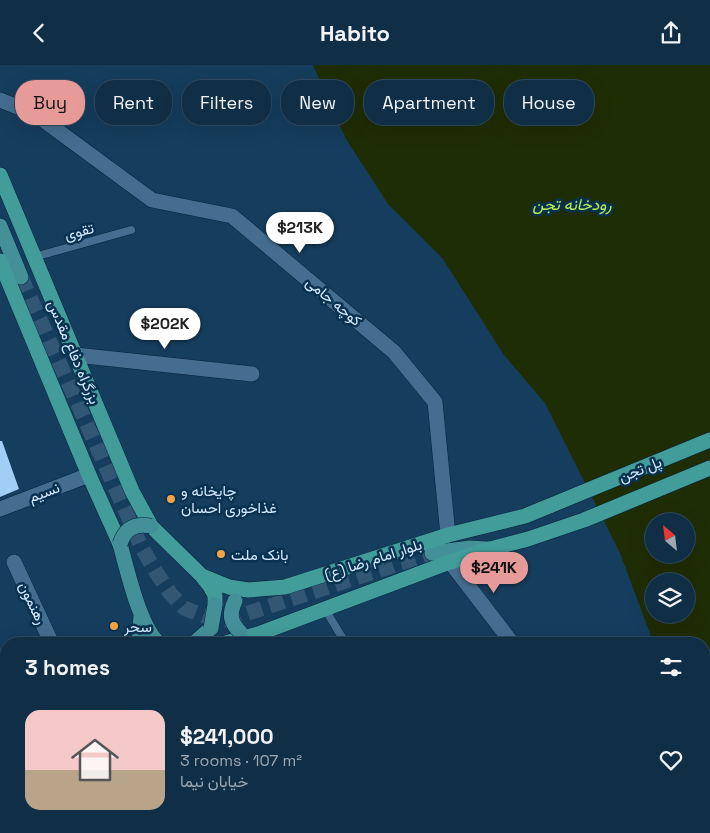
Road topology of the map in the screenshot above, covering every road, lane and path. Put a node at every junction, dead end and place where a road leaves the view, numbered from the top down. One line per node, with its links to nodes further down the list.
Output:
1 (0, 100): 19 (street, کوچه جامی)
2 (0, 175): 5 (highway, بزرگراه دفاع مقدس)
3 (0, 226): 7 (main road)
4 (131, 231): 5 (lane, تقوی)
5 (34, 257): 8 (highway, بزرگراه دفاع مقدس)
6 (1, 267): 12 (highway)
7 (20, 277)
8 (76, 355): 9 (street); 14 (highway, بزرگراه دفاع مقدس)
9 (252, 374)
10 (710, 440): 13 (highway, پل تجن)
11 (710, 468): 17 (highway, پل تجن)
12 (89, 475): 15 (street, نسیم); 16 (highway)
13 (570, 497): 19 (highway, بلوار امام رضا (ع))
14 (136, 499): 16 (main road); 18 (highway, بزرگراه دفاع مقدس)
15 (0, 509)
16 (107, 514): 20 (highway)
17 (584, 520): 21 (highway, بلوار امام رضا (ع))
18 (152, 527): 20 (main road, bridge); 25 (highway, بزرگراه دفاع مقدس)
19 (448, 535): 26 (highway, بلوار امام رضا (ع))
20 (120, 544): 29 (main road)
21 (490, 549): 22 (main road); 24 (highway, بلوار امام رضا (ع))
22 (432, 553)
23 (14, 562): 31 (street, رهنمون)
24 (450, 562): 28 (highway, بلوار امام رضا (ع)); 37 (street)
25 (202, 576): 26 (highway, بلوار امام رضا (ع)); 27 (highway)
26 (253, 590): 30 (main road, bridge)
27 (215, 605): 34 (main road, bridge)
28 (325, 609): 30 (highway, بلوار امام رضا (ع)); 36 (lane)
29 (141, 611): 32 (main road); 33 (main road)
30 (259, 633): 35 (highway, بلوار امام رضا (ع))
31 (49, 637)
32 (139, 637)
33 (154, 637)
34 (201, 637)
35 (246, 637)
36 (342, 637)
37 (509, 637)

